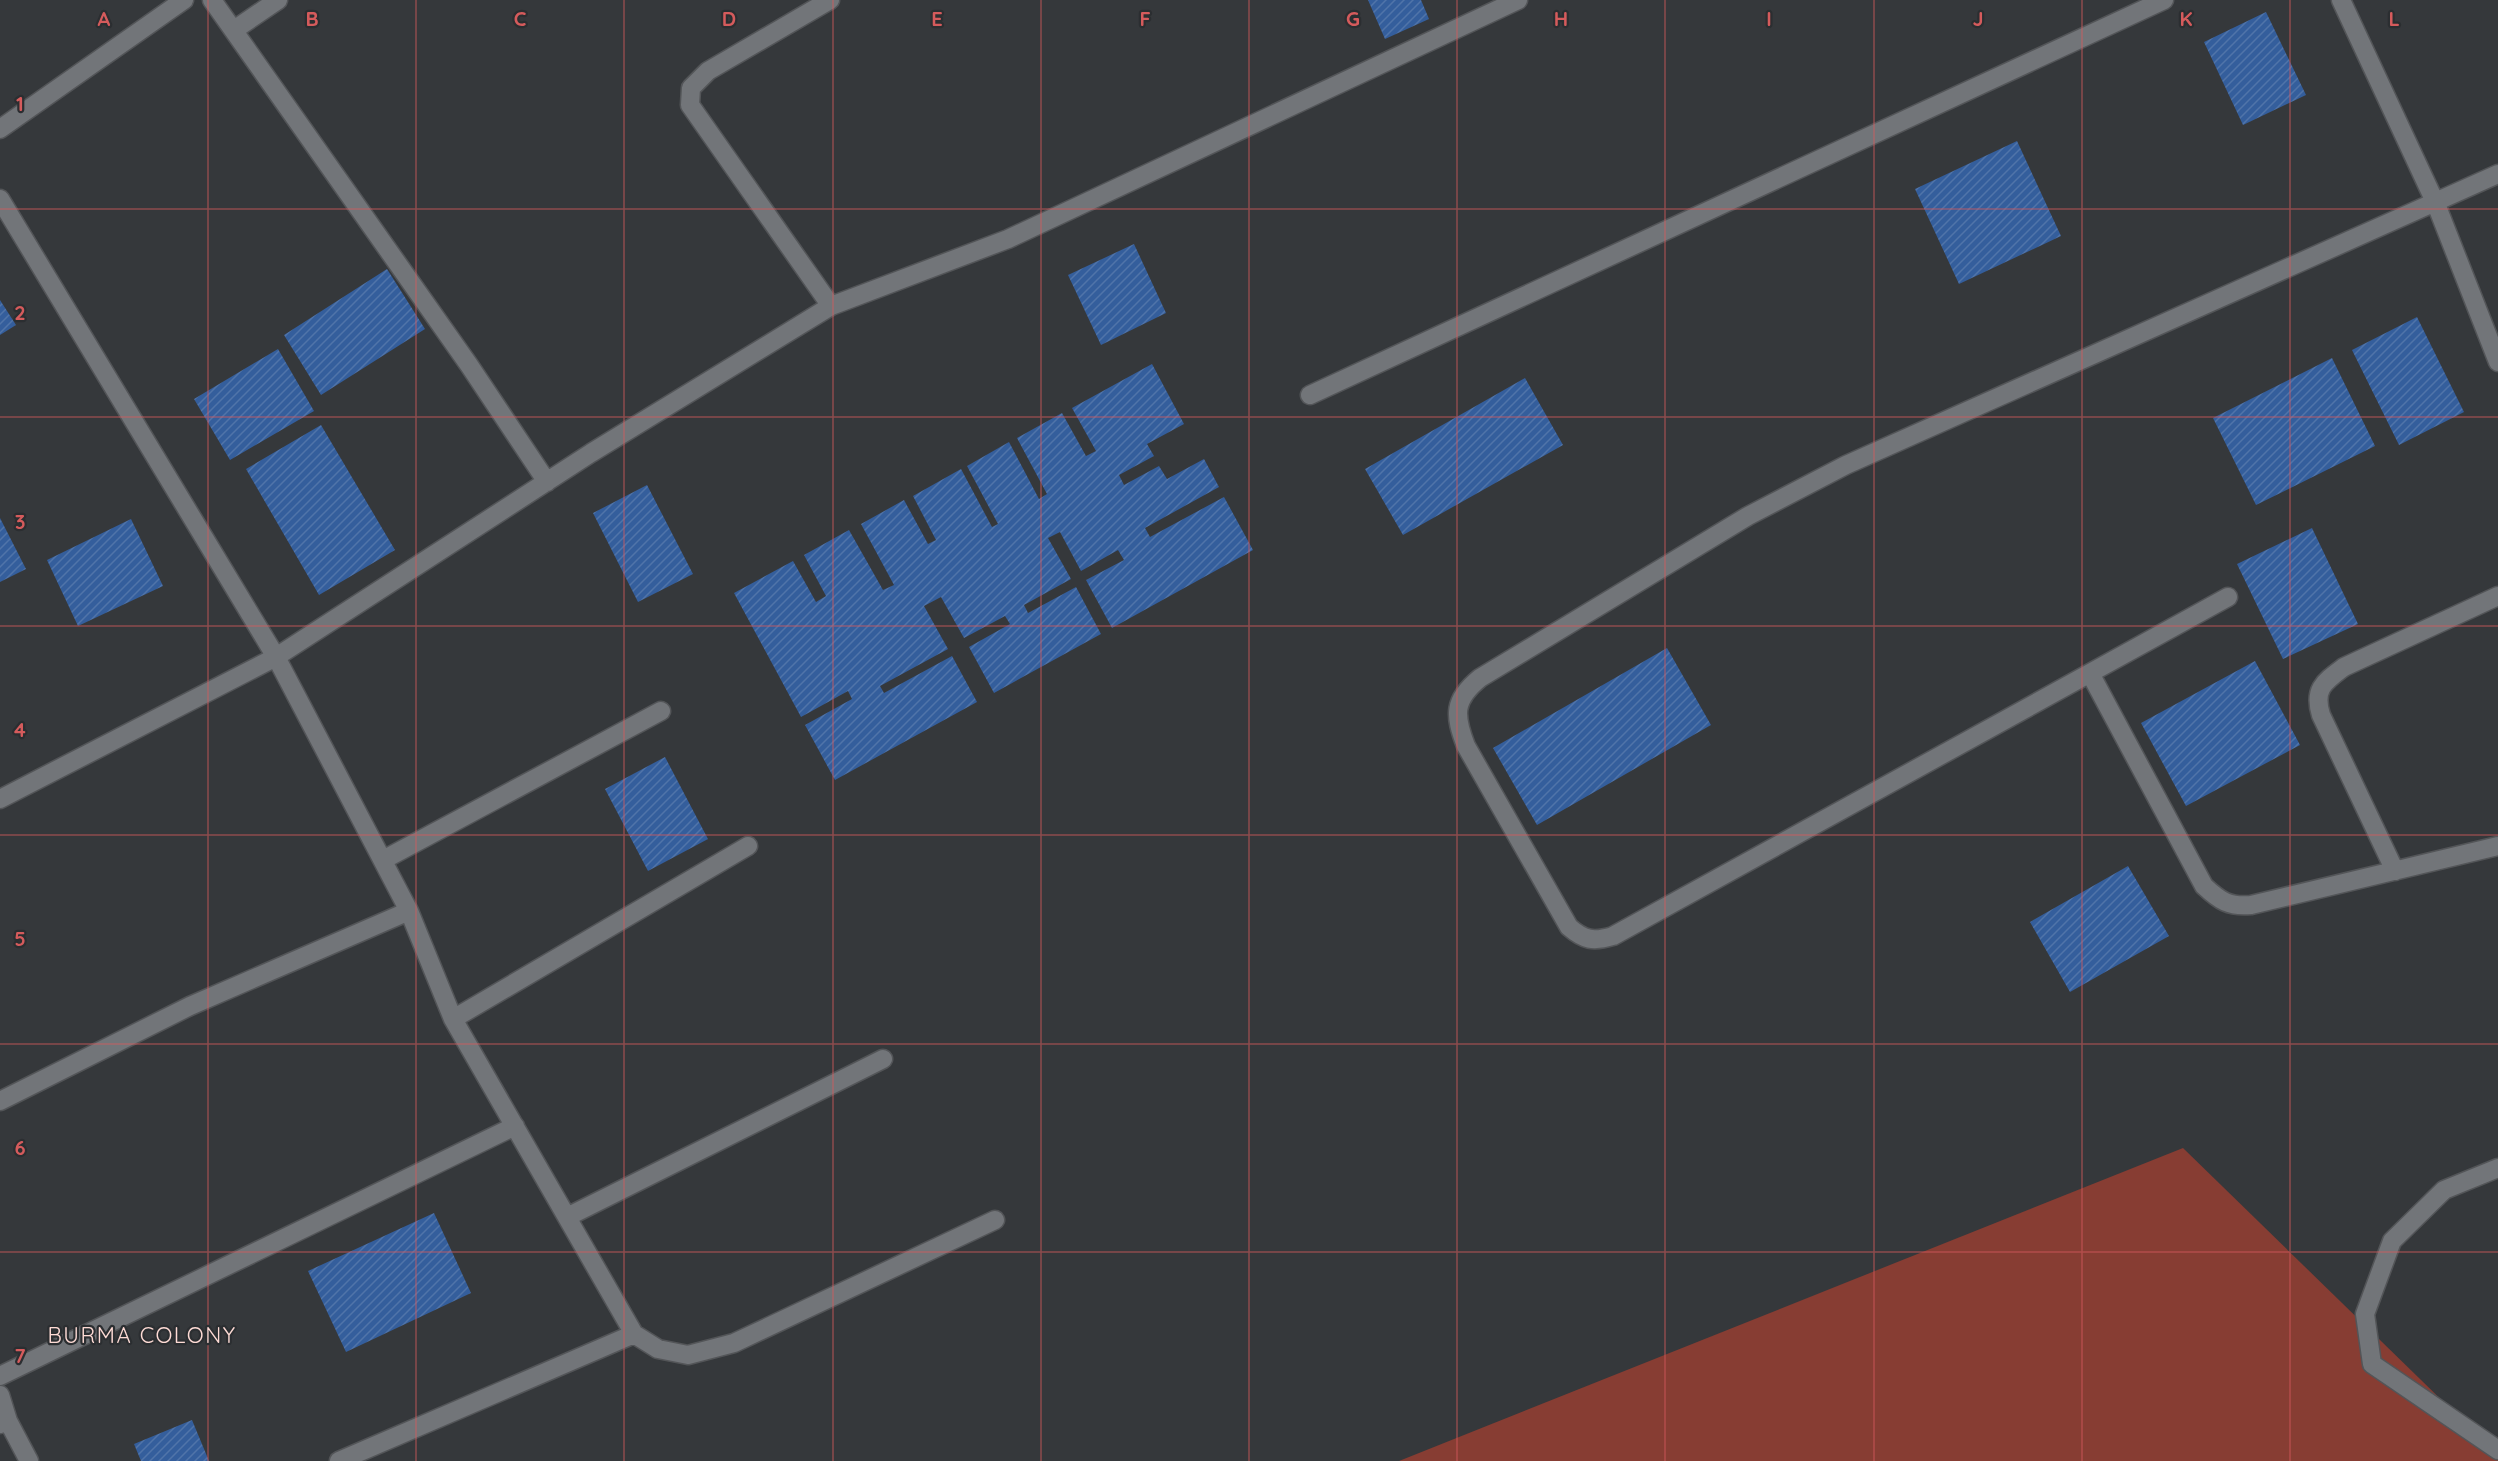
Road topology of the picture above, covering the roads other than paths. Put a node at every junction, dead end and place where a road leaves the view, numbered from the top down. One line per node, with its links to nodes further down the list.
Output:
1 (184, 0): 9 (street)
2 (212, 0): 8 (street)
3 (278, 0): 8 (street)
4 (830, 0): 13 (street)
5 (1518, 0): 13 (street)
6 (2164, 0): 15 (street)
7 (2341, 0): 12 (street)
8 (234, 30): 16 (street)
9 (0, 129)
10 (2498, 174): 12 (street)
11 (0, 199): 19 (street)
12 (2436, 204): 14 (street); 20 (street)
13 (831, 306): 16 (street)
14 (2498, 362)
15 (1310, 395)
16 (547, 482): 19 (street)
17 (2498, 596): 26 (street)
18 (2228, 597): 20 (street)
19 (276, 657): 22 (street); 25 (street)
20 (2091, 675): 26 (street)
21 (661, 711): 25 (street)
22 (1, 797)
23 (748, 846): 28 (street)
24 (2498, 846): 26 (street)
25 (383, 860): 27 (street)
26 (2395, 871)
27 (409, 911): 28 (street); 30 (street)
28 (453, 1019): 31 (street)
29 (883, 1059): 33 (street)
30 (0, 1101)
31 (515, 1126): 33 (street); 36 (street)
32 (2498, 1168): 39 (street)
33 (567, 1217): 35 (street)
34 (995, 1220): 35 (street)
35 (634, 1334): 41 (street)
36 (0, 1376)
37 (0, 1395): 38 (street)
38 (4, 1422): 40 (street)
39 (2498, 1449)
40 (28, 1461)
41 (339, 1461)

